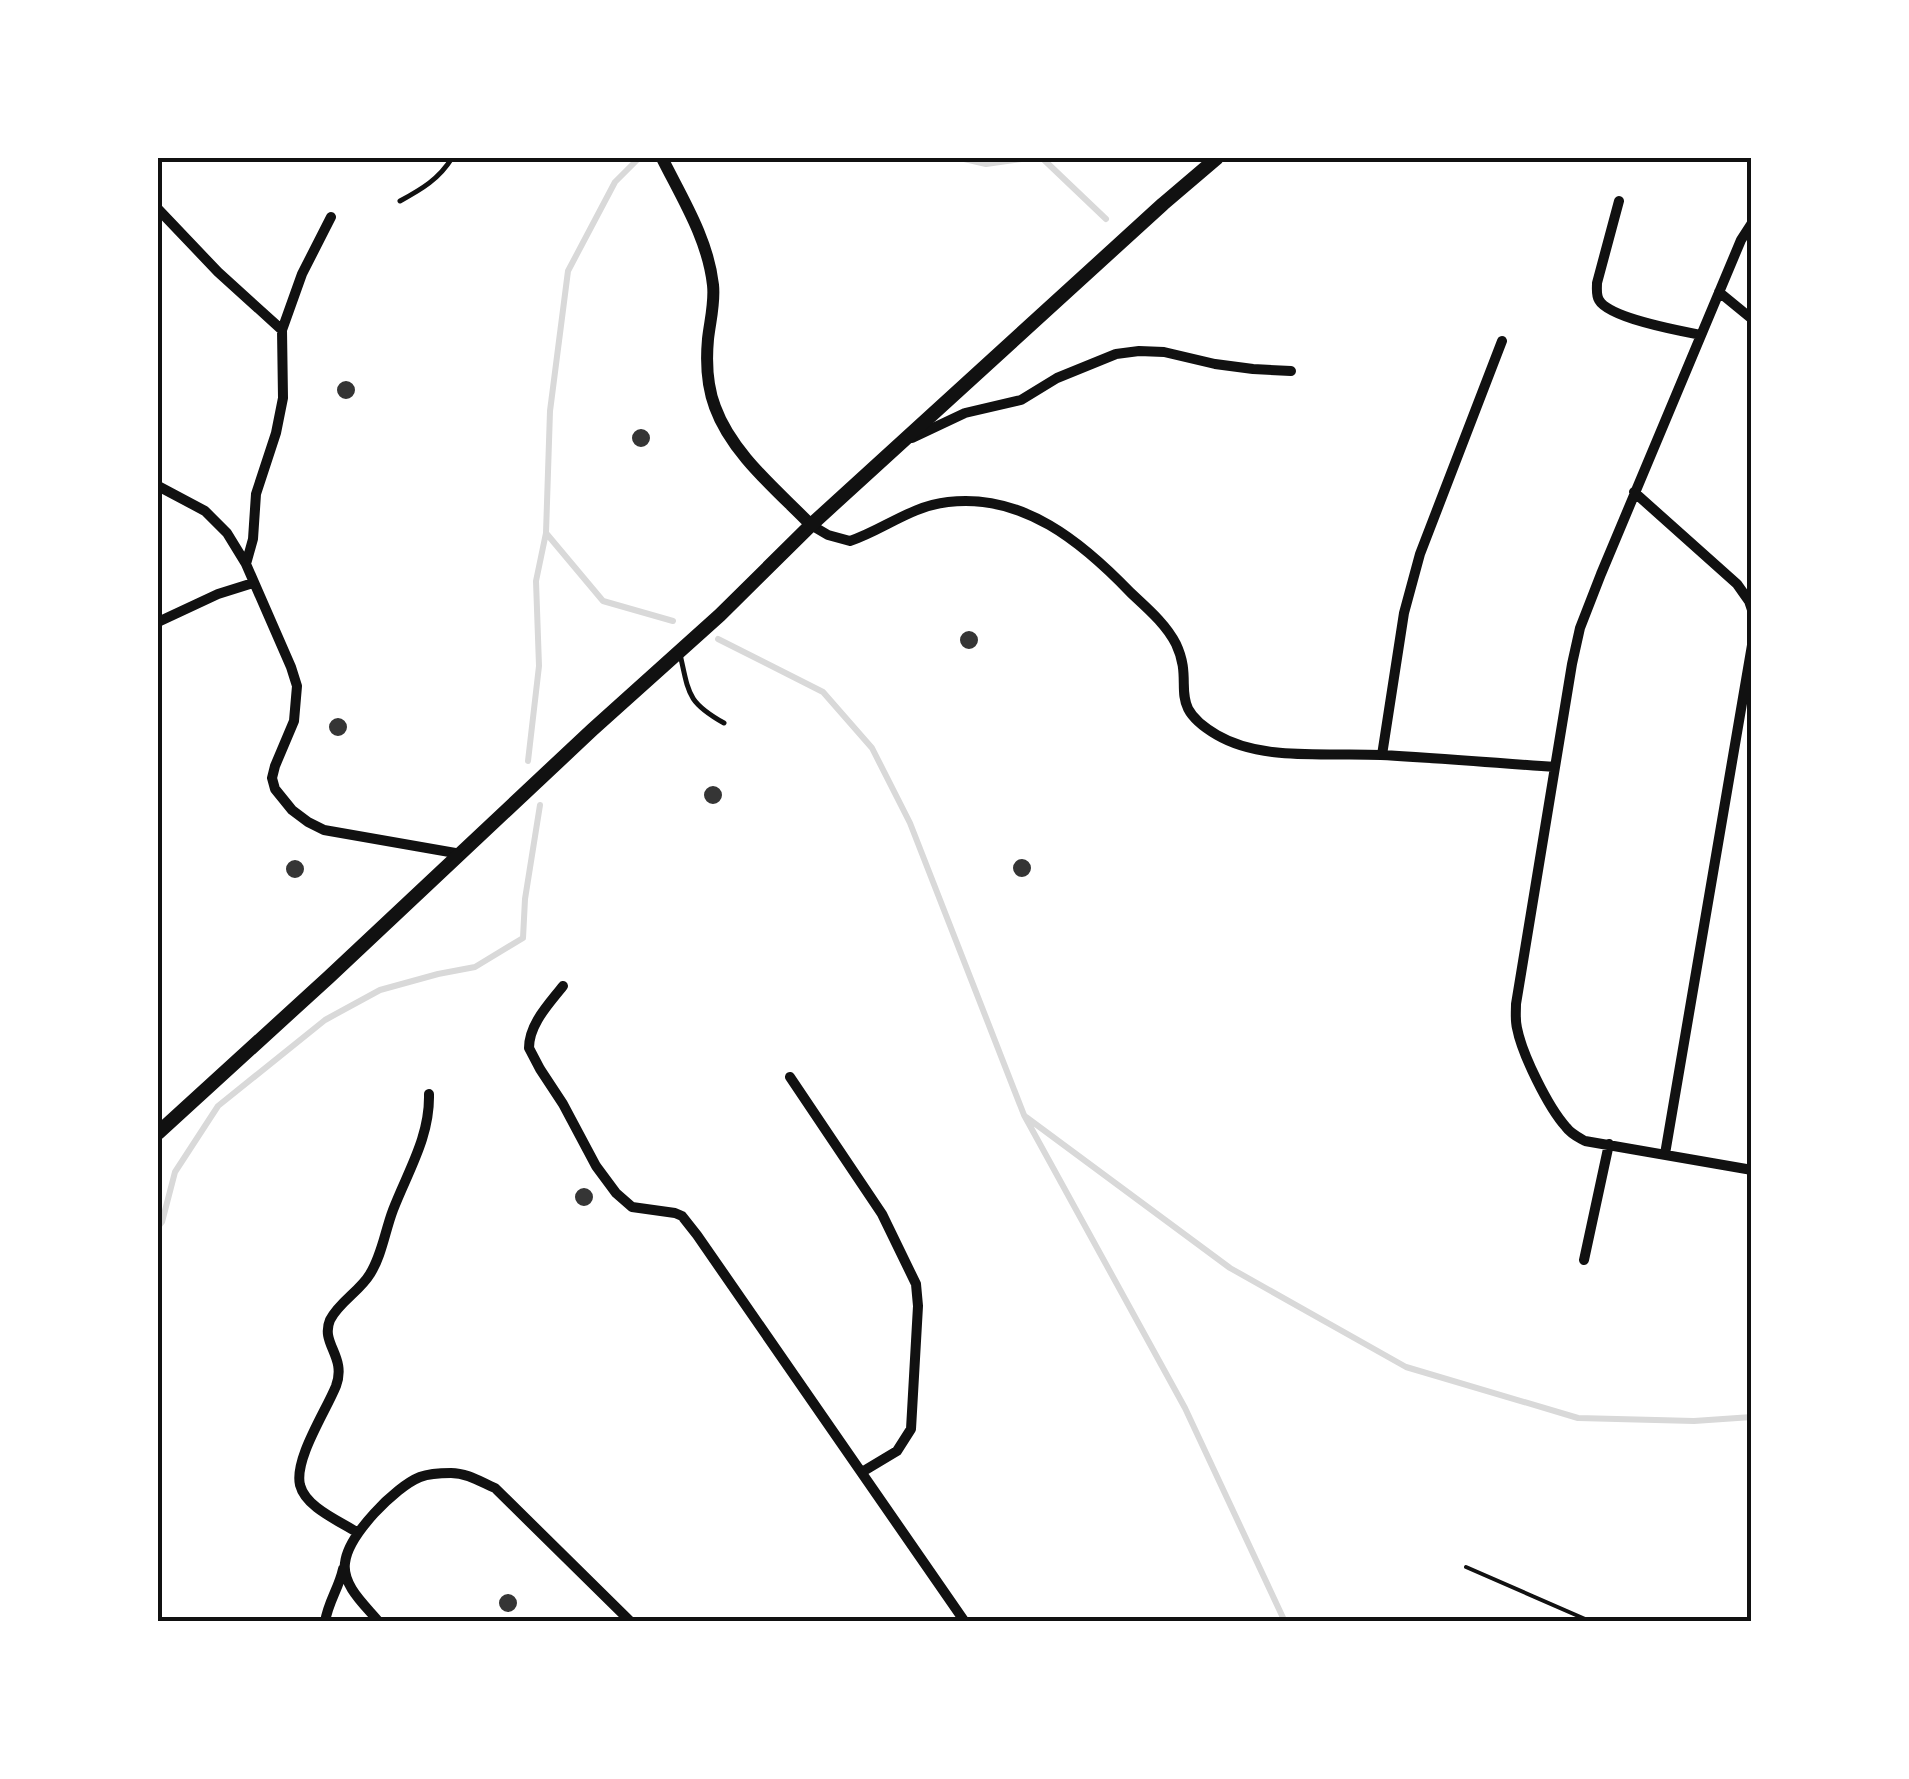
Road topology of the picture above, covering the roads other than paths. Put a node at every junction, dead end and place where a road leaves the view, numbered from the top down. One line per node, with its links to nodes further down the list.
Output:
1 (452, 158): 4 (lane)
2 (662, 158): 18 (street)
3 (1217, 158): 15 (main road)
4 (400, 201)
5 (1619, 201): 12 (street)
6 (158, 209): 11 (street)
7 (332, 217): 11 (street)
8 (1752, 223): 9 (street)
9 (1719, 292): 10 (street); 12 (street)
10 (1752, 319)
11 (282, 330): 19 (street)
12 (1701, 335): 17 (street)
13 (1502, 341): 26 (street)
14 (1292, 371): 15 (street)
15 (898, 446): 18 (main road)
16 (158, 486): 19 (street)
17 (1634, 492): 21 (street); 27 (street)
18 (811, 525): 24 (main road); 26 (street)
19 (246, 564): 20 (street)
20 (253, 583): 22 (street); 28 (street)
21 (1752, 610)
22 (158, 622)
23 (1752, 645): 34 (street)
24 (679, 651): 25 (lane); 28 (main road)
25 (724, 723)
26 (1382, 755): 27 (street)
27 (1555, 767): 33 (street)
28 (461, 854): 32 (main road)
29 (563, 986): 37 (street)
30 (790, 1077): 37 (street)
31 (430, 1094): 38 (street)
32 (158, 1132)
33 (1609, 1144): 34 (street); 36 (street)
34 (1665, 1154): 35 (street)
35 (1752, 1170)
36 (1584, 1260)
37 (862, 1472): 43 (street)
38 (358, 1532): 39 (street); 42 (street)
39 (345, 1563): 40 (street); 41 (street)
40 (325, 1622)
41 (379, 1622)
42 (631, 1622)
43 (966, 1622)

